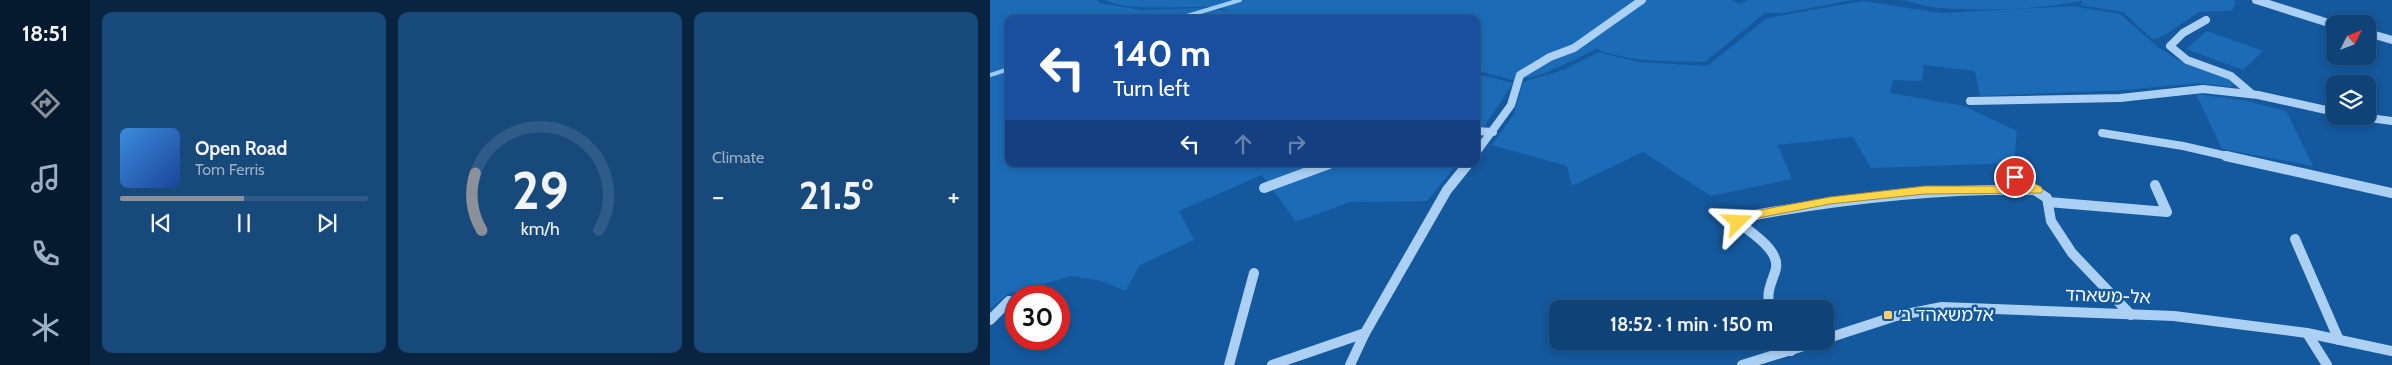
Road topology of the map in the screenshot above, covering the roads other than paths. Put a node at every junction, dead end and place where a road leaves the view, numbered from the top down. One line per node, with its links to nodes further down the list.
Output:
1 (1642, 0): 13 (street)
2 (2256, 0): 4 (street)
3 (2206, 20): 7 (street)
4 (2326, 21)
5 (2376, 35): 6 (street)
6 (2392, 40)
7 (2252, 94): 8 (street); 9 (street)
8 (1970, 101)
9 (2326, 110)
10 (2376, 119): 11 (street)
11 (2392, 121)
12 (1480, 131): 13 (street)
13 (1493, 132): 15 (street)
14 (2102, 132): 22 (street)
15 (1480, 148)
16 (1321, 167): 20 (street)
17 (1466, 167): 30 (street)
18 (2015, 177): 21 (street)
19 (2155, 185): 23 (street)
20 (1264, 188)
21 (2037, 190): 23 (street); 26 (street)
22 (2392, 193)
23 (2048, 202): 28 (street)
24 (2295, 239): 33 (street)
25 (1254, 273): 36 (street)
26 (1768, 300)
27 (1005, 305): 29 (street)
28 (2131, 315): 31 (street, אל-משאהד); 32 (street, אל-משאהד)
29 (990, 320)
30 (1365, 333): 37 (street); 38 (street)
31 (2307, 333): 33 (street, אל-משאהד); 40 (street)
32 (1834, 336)
33 (2339, 340): 35 (street, אל-משאהד)
34 (1778, 350): 39 (street)
35 (2392, 351)
36 (1229, 365)
37 (1272, 365)
38 (1350, 365)
39 (1742, 365)
40 (2327, 365)

